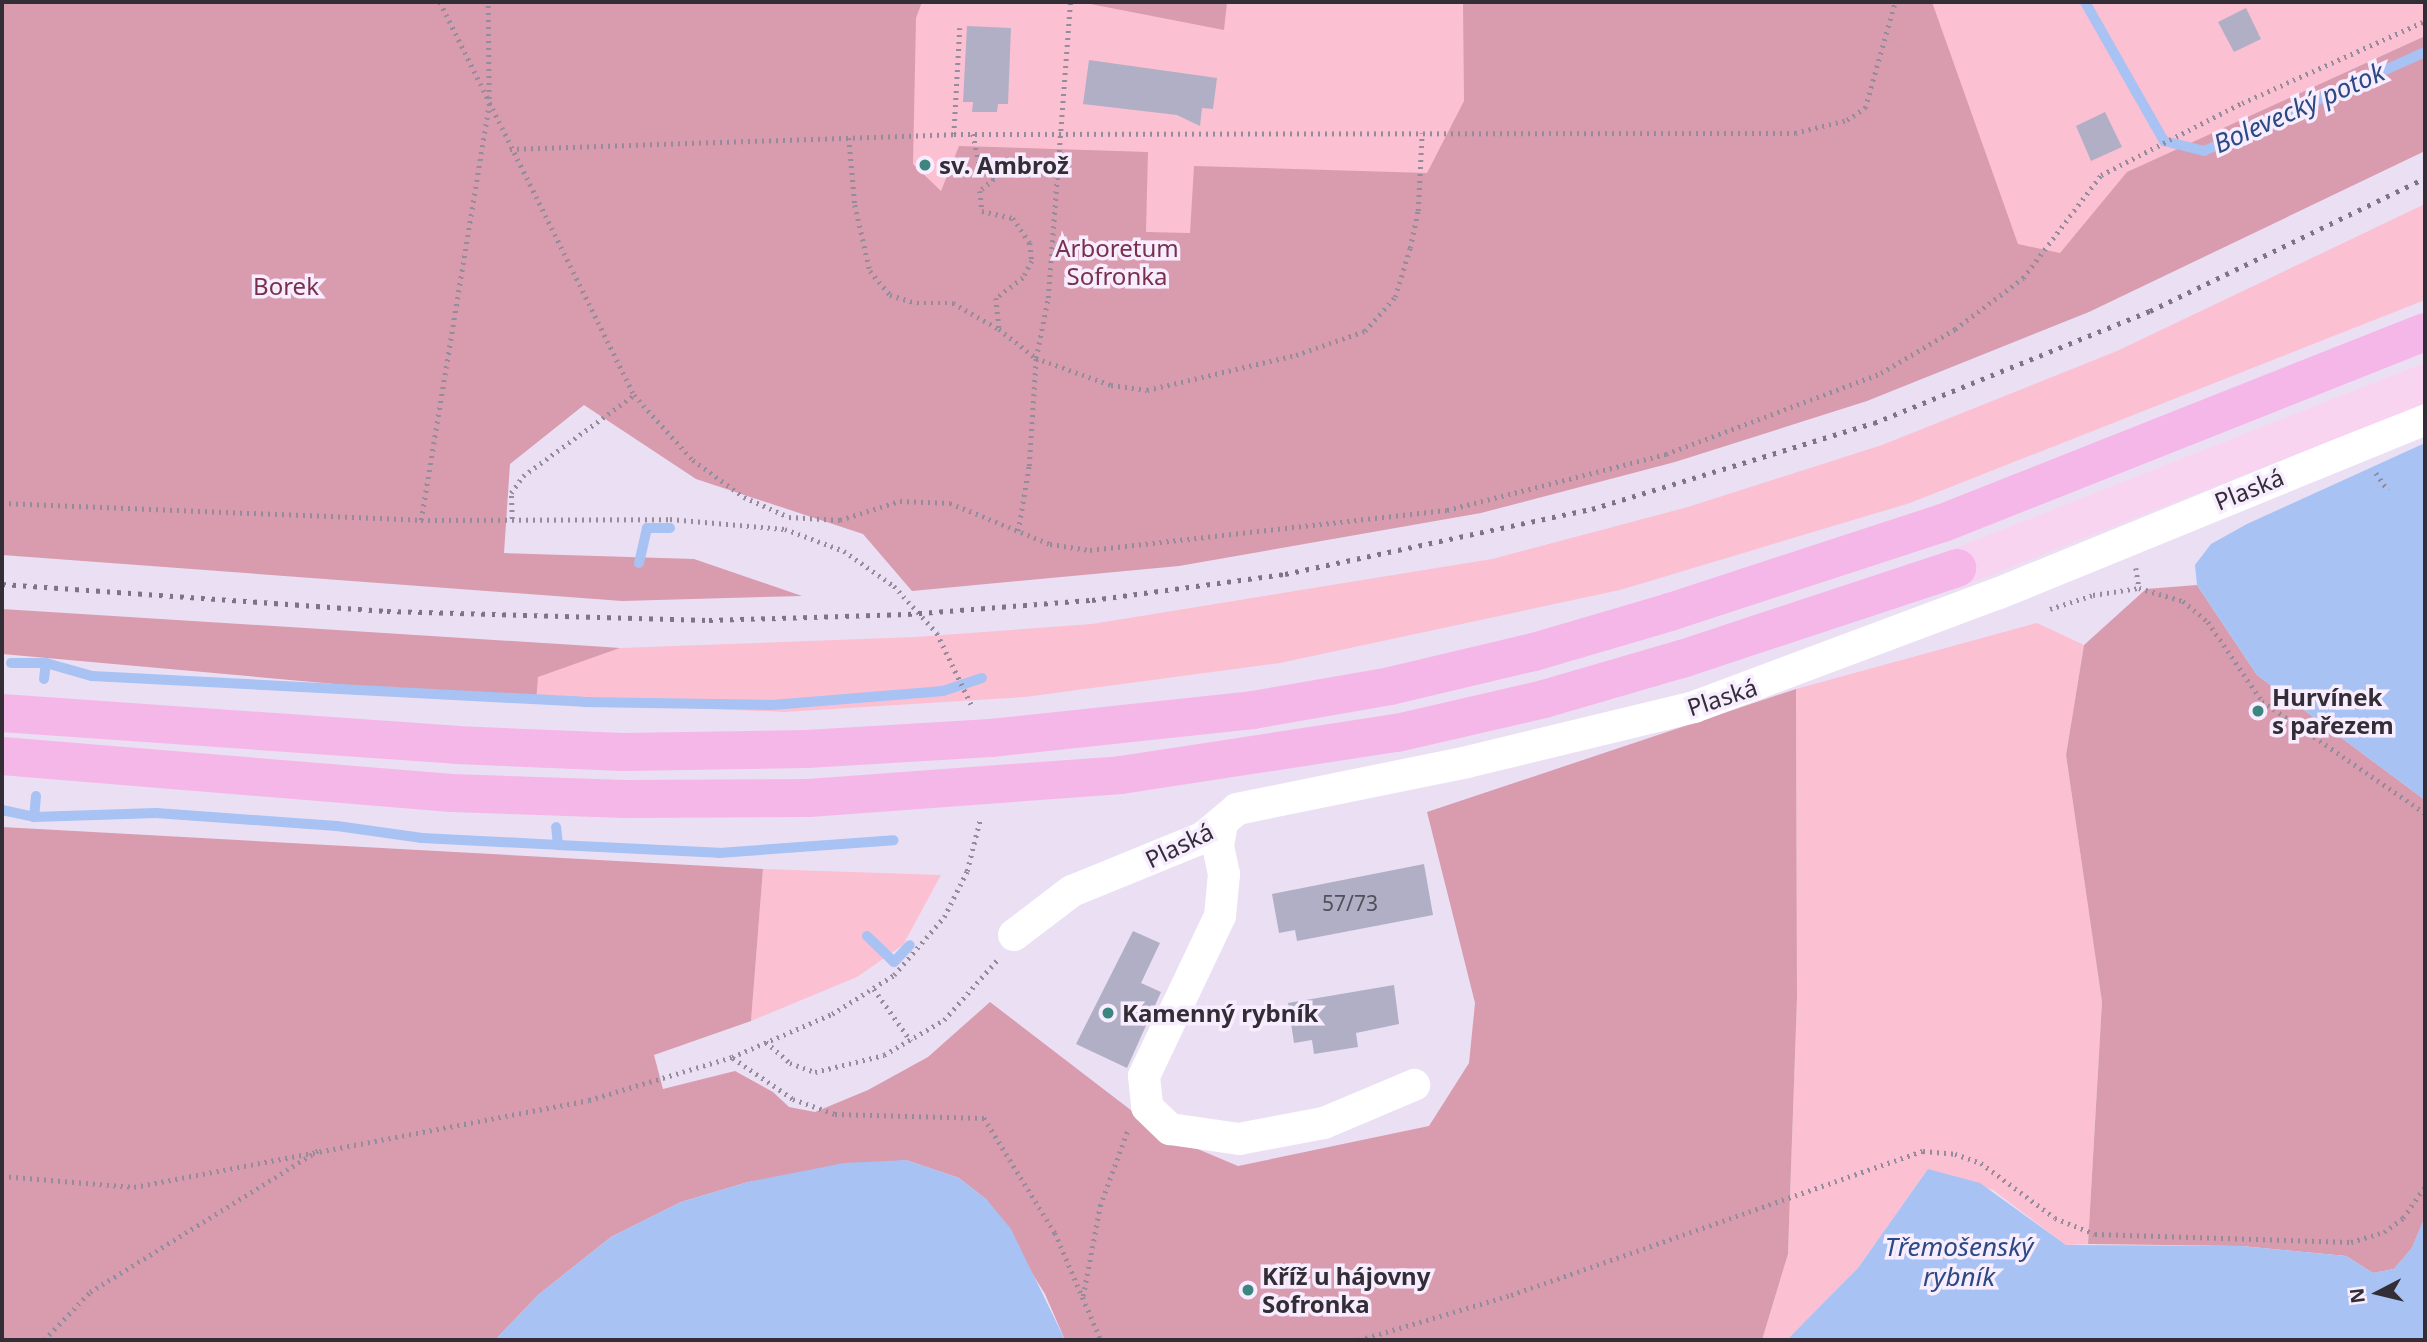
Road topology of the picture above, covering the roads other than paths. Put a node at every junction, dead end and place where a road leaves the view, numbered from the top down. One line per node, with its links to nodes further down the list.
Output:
1 (2425, 332): 5 (highway)
2 (2425, 383): 4 (main road, Plaská)
3 (2425, 419): 7 (street, Plaská)
4 (1957, 568): 6 (highway)
5 (2, 713)
6 (2, 756)
7 (1222, 824): 8 (street, Plaská); 9 (street)
8 (1014, 935)
9 (1414, 1085)

